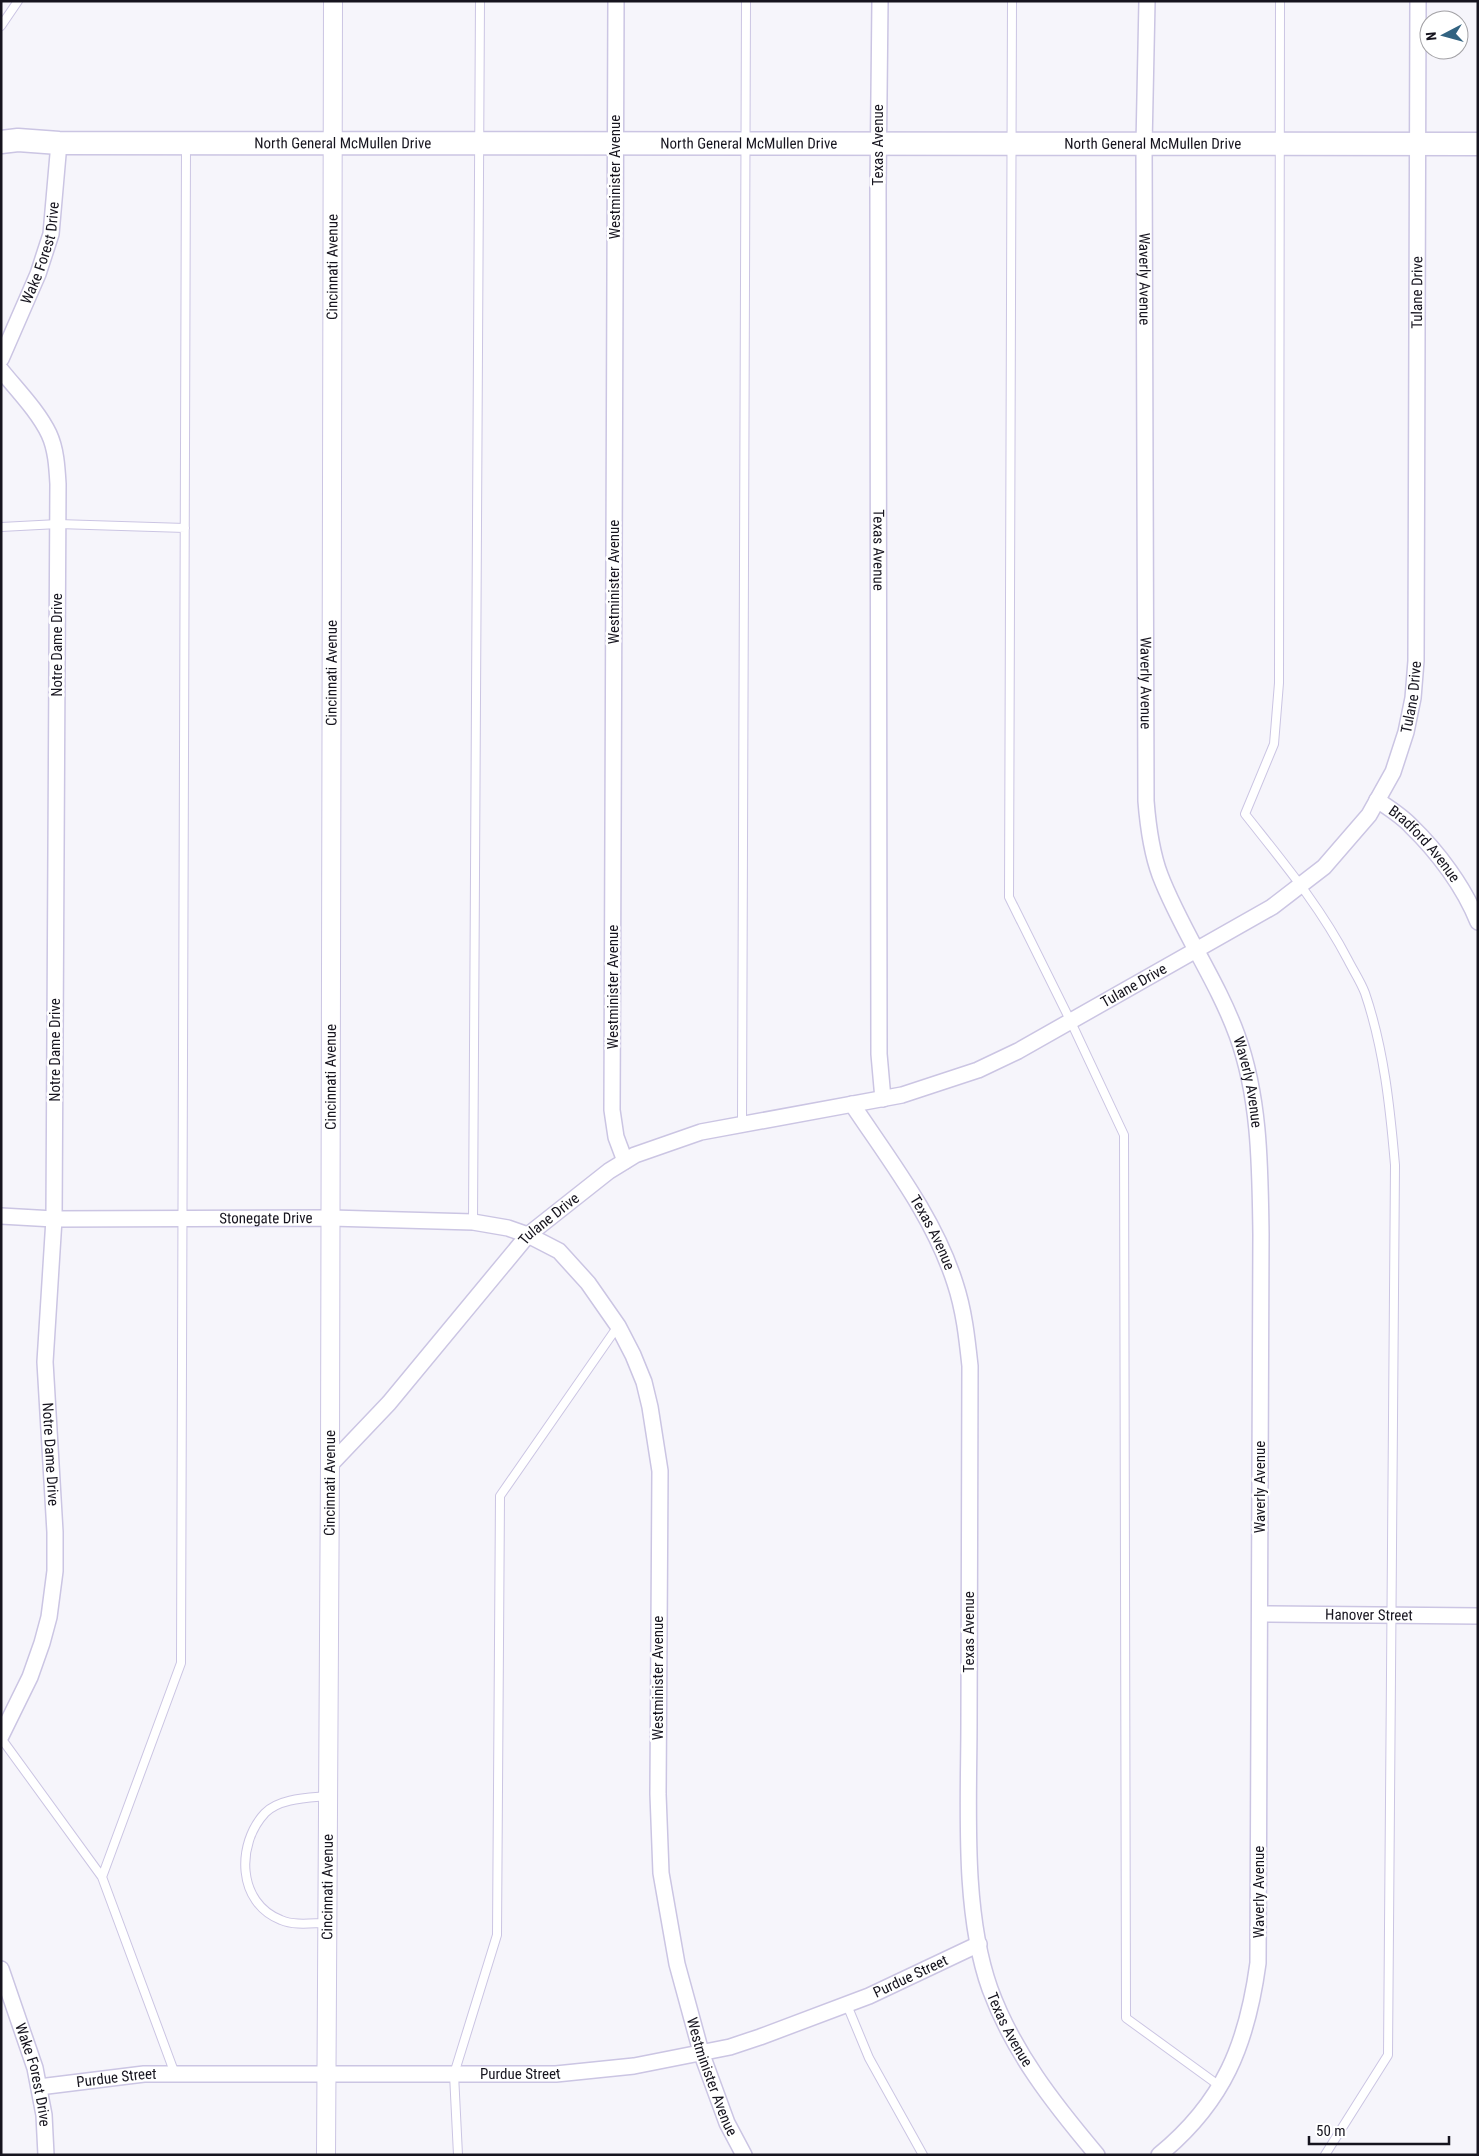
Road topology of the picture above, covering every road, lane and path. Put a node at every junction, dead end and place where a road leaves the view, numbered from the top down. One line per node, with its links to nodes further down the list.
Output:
1 (18, 1): 11 (lane)
2 (333, 1): 17 (street, Cincinnati Avenue)
3 (480, 1): 14 (lane)
4 (616, 1): 15 (street, Westminister Avenue)
5 (746, 1): 18 (lane)
6 (880, 1): 20 (street, Texas Avenue)
7 (1012, 1): 21 (lane)
8 (1147, 1): 22 (street, Waverly Avenue)
9 (1280, 1): 23 (lane)
10 (1418, 1): 24 (street, Tulane Drive)
11 (1, 26)
12 (7, 137): 16 (main road, North General McMullen Drive)
13 (186, 141): 16 (main road, North General McMullen Drive); 17 (main road, North General McMullen Drive); 29 (lane)
14 (480, 142): 15 (main road, North General McMullen Drive); 17 (main road, North General McMullen Drive); 43 (lane)
15 (615, 142): 18 (main road, North General McMullen Drive); 38 (street, Westminister Avenue)
16 (59, 143): 25 (street, Wake Forest Drive)
17 (332, 143): 41 (street, Cincinnati Avenue)
18 (745, 143): 20 (main road, North General McMullen Drive); 37 (lane)
19 (1478, 144): 24 (main road, North General McMullen Drive)
20 (878, 145): 21 (main road, North General McMullen Drive); 35 (street, Texas Avenue)
21 (1011, 146): 22 (main road, North General McMullen Drive); 34 (lane)
22 (1144, 146): 23 (main road, North General McMullen Drive); 33 (street, Waverly Avenue)
23 (1280, 146): 24 (main road, North General McMullen Drive); 31 (lane)
24 (1419, 146): 30 (street, Tulane Drive)
25 (1, 359)
26 (1, 370): 27 (street, Notre Dame Drive)
27 (58, 524): 28 (lane); 29 (lane); 42 (street, Notre Dame Drive)
28 (1, 527)
29 (185, 528): 40 (lane)
30 (1377, 800): 31 (street, Tulane Drive); 32 (street, Bradford Avenue)
31 (1301, 885): 33 (street, Tulane Drive); 48 (lane)
32 (1477, 916)
33 (1197, 951): 34 (street, Tulane Drive); 47 (street, Waverly Avenue)
34 (1071, 1022): 35 (street, Tulane Drive); 62 (lane)
35 (883, 1099): 36 (street, Tulane Drive)
36 (852, 1104): 37 (street, Tulane Drive); 54 (street, Texas Avenue)
37 (742, 1123): 38 (street, Tulane Drive)
38 (625, 1161): 44 (street, Tulane Drive)
39 (1, 1216): 42 (street, Stonegate Drive)
40 (183, 1218): 41 (street, Stonegate Drive); 42 (street, Stonegate Drive); 52 (lane)
41 (331, 1218): 43 (street, Stonegate Drive); 46 (street, Cincinnati Avenue)
42 (54, 1219): 50 (street, Notre Dame Drive)
43 (473, 1222): 44 (street, Stonegate Drive)
44 (528, 1235): 45 (street, Westminister Avenue); 46 (street, Tulane Drive)
45 (618, 1326): 57 (street, Westminister Avenue); 60 (lane)
46 (330, 1465): 51 (street, Cincinnati Avenue)
47 (1260, 1614): 48 (street, Hanover Street); 62 (street, Waverly Avenue)
48 (1393, 1615): 49 (street, Hanover Street); 70 (lane)
49 (1478, 1616)
50 (1, 1737): 52 (lane)
51 (328, 1796): 53 (street, Cincinnati Avenue); 53 (lane)
52 (102, 1877): 58 (lane)
53 (327, 1923): 59 (street, Cincinnati Avenue)
54 (979, 1944): 56 (street, Purdue Street); 68 (street, Texas Avenue)
55 (1, 1969): 61 (street, Wake Forest Drive)
56 (847, 2005): 57 (street, Purdue Street); 67 (lane)
57 (701, 2052): 60 (street, Purdue Street); 66 (street, Westminister Avenue)
58 (175, 2074): 59 (street, Purdue Street); 61 (street, Purdue Street)
59 (326, 2074): 60 (street, Purdue Street); 64 (street, Cincinnati Avenue)
60 (454, 2074): 65 (lane)
61 (39, 2087): 63 (street, Wake Forest Drive)
62 (1221, 2087): 69 (street, Waverly Avenue)
63 (46, 2155)
64 (326, 2155)
65 (458, 2155)
66 (744, 2155)
67 (923, 2155)
68 (1097, 2155)
69 (1159, 2155)
70 (1324, 2155)

